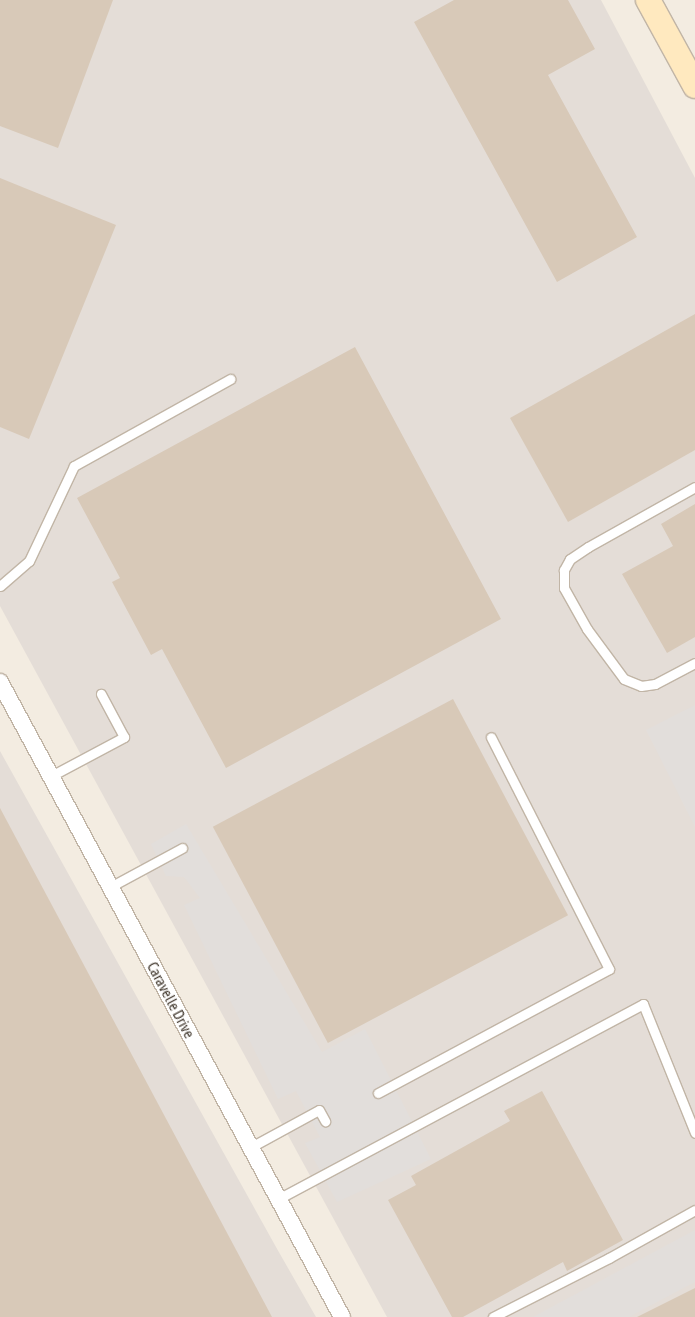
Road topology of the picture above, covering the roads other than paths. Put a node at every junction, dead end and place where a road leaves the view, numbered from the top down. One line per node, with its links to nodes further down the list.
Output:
1 (648, 0): 2 (street)
2 (695, 86)
3 (230, 379): 5 (lane)
4 (695, 487): 6 (lane)
5 (0, 586)
6 (695, 663)
7 (0, 682): 10 (street, Caravelle Drive)
8 (101, 694): 10 (lane)
9 (491, 737): 13 (lane)
10 (51, 776): 12 (street, Caravelle Drive)
11 (182, 848): 12 (lane)
12 (110, 887): 16 (street, Caravelle Drive)
13 (378, 1093)
14 (325, 1121): 16 (lane)
15 (695, 1133): 17 (lane)
16 (251, 1148): 17 (street, Caravelle Drive)
17 (278, 1198): 19 (street, Caravelle Drive)
18 (695, 1210): 20 (lane)
19 (342, 1317)
20 (493, 1317)

